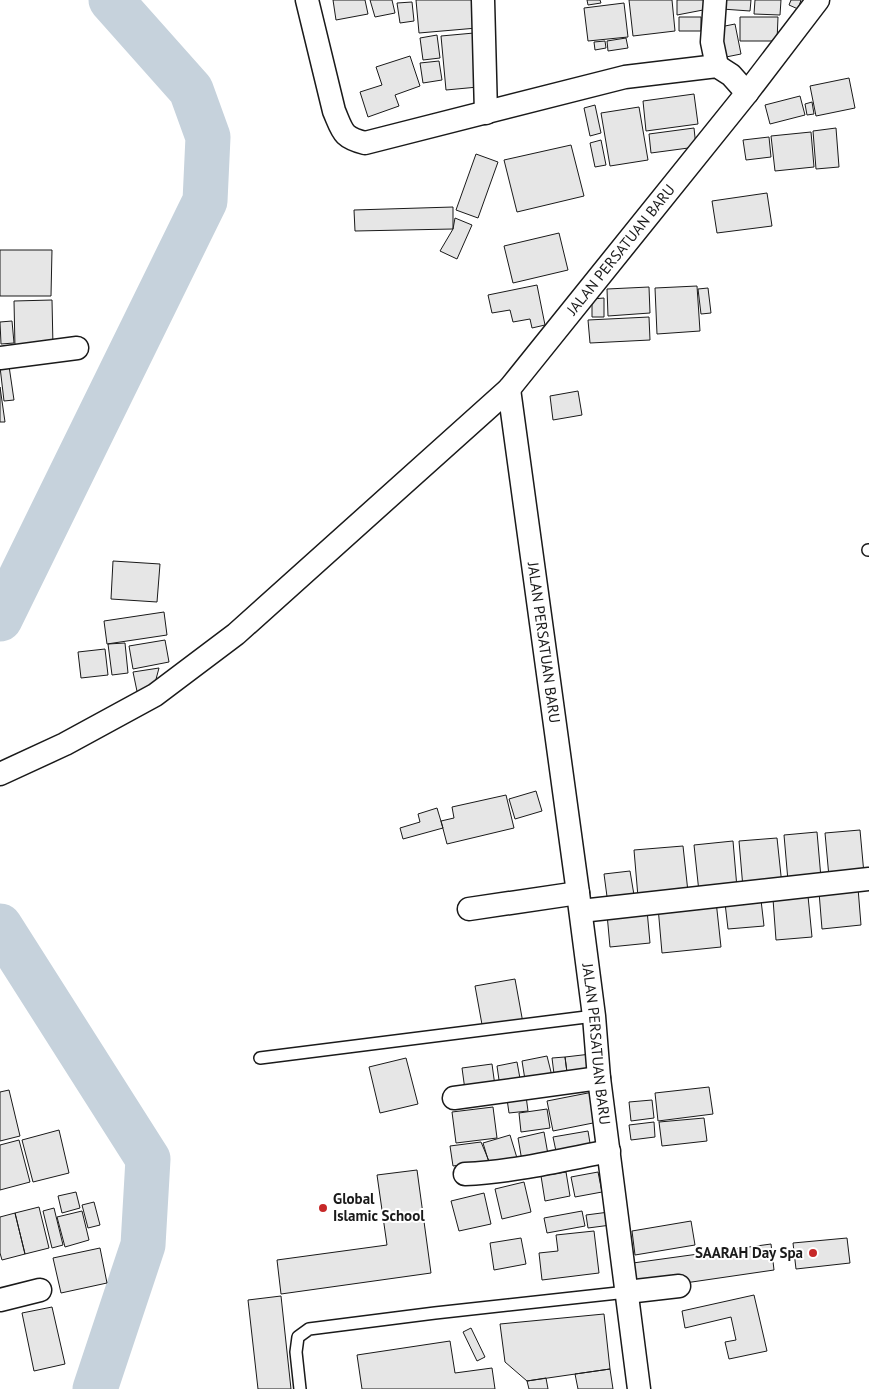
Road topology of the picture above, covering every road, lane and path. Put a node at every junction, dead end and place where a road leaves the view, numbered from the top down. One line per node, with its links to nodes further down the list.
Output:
1 (307, 0): 7 (street)
2 (482, 0): 7 (street)
3 (715, 0): 5 (street)
4 (818, 0): 6 (street, JALAN PERSATUAN BARU)
5 (717, 66): 6 (street); 7 (street)
6 (747, 93): 10 (street, JALAN PERSATUAN BARU)
7 (486, 113)
8 (77, 348): 9 (street)
9 (0, 358)
10 (509, 390): 11 (street); 13 (street, JALAN PERSATUAN BARU)
11 (0, 774)
12 (869, 880): 13 (street)
13 (580, 902): 14 (street); 15 (street, JALAN PERSATUAN BARU)
14 (469, 909)
15 (594, 1016): 16 (lane); 17 (street, JALAN PERSATUAN BARU)
16 (260, 1058)
17 (599, 1078): 18 (street); 19 (street, JALAN PERSATUAN BARU)
18 (454, 1098)
19 (609, 1151): 20 (street); 23 (street, JALAN PERSATUAN BARU)
20 (465, 1174)
21 (678, 1286): 23 (street)
22 (40, 1290): 24 (street)
23 (627, 1292): 25 (lane); 26 (street, JALAN PERSATUAN BARU)
24 (0, 1300)
25 (300, 1389)
26 (639, 1389)

